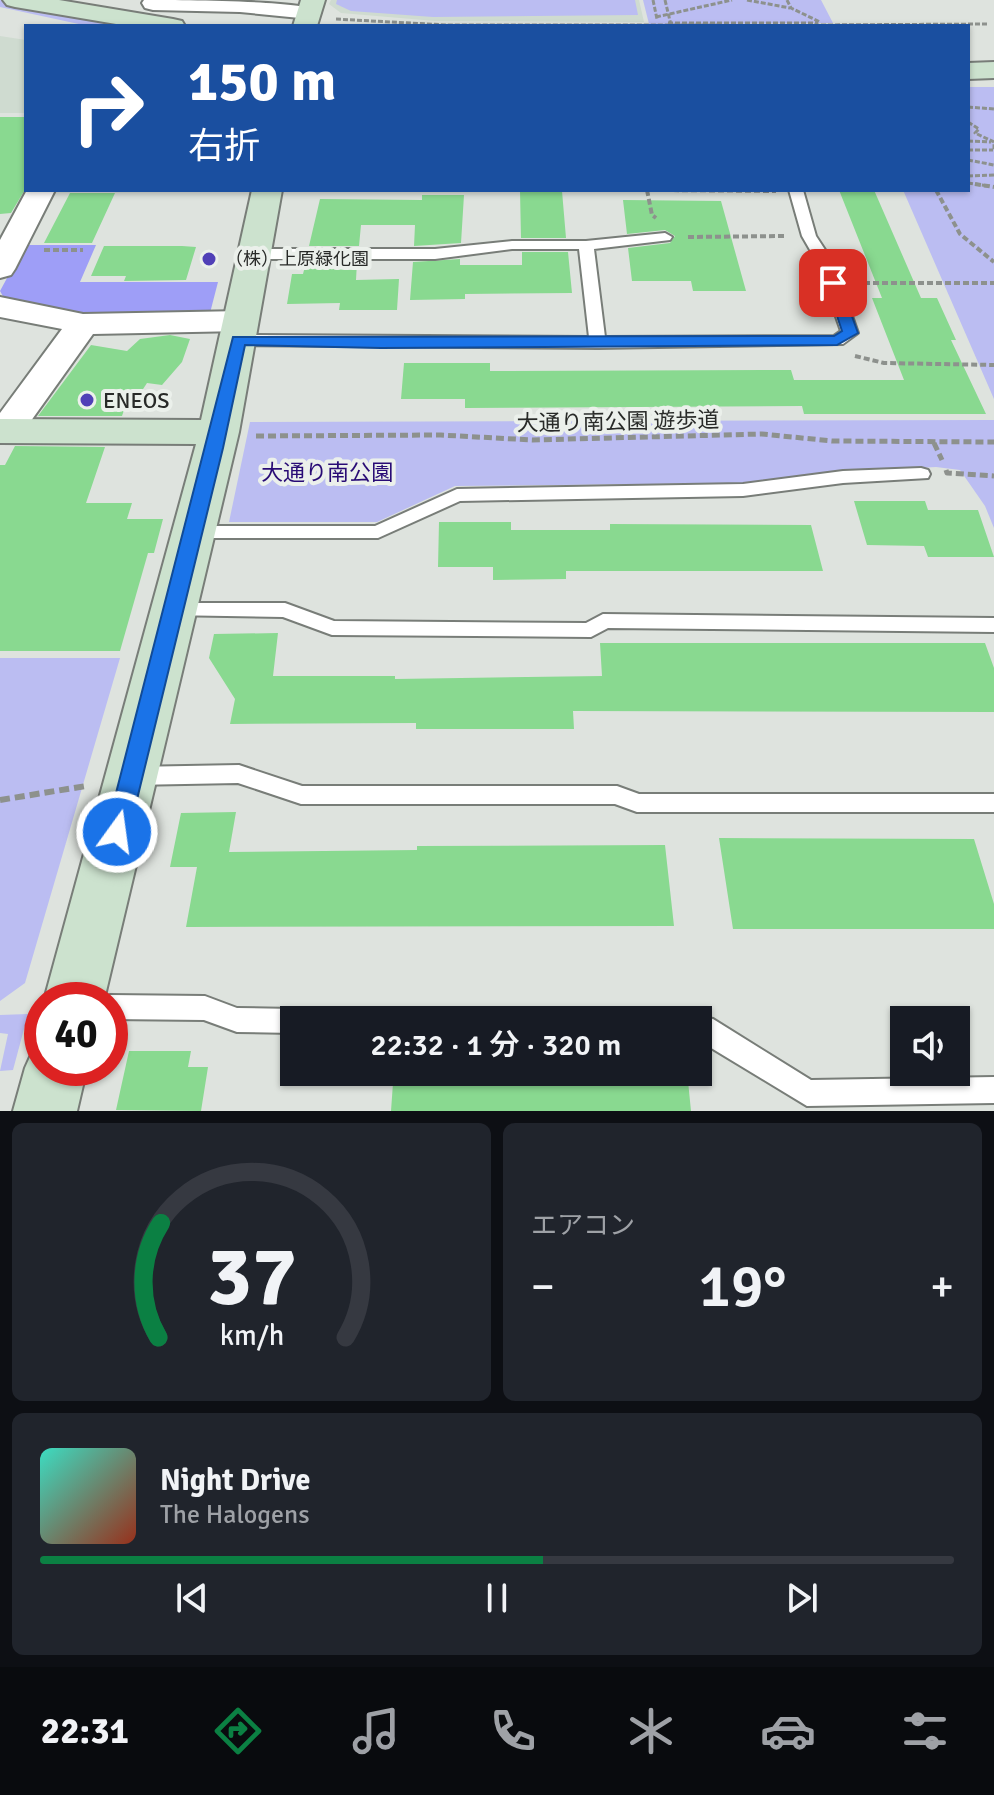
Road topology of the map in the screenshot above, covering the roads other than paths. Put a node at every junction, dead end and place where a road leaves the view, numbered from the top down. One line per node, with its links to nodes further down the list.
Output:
1 (15, 0): 2 (street)
2 (150, 8): 3 (street); 6 (street)
3 (309, 13)
4 (0, 16): 5 (street)
5 (41, 24)
6 (170, 24)
7 (992, 35): 8 (street)
8 (970, 45)
9 (994, 70): 10 (street)
10 (970, 71)
11 (40, 192): 17 (street)
12 (267, 192): 16 (street)
13 (797, 192): 21 (lane)
14 (665, 237): 15 (lane)
15 (586, 245): 16 (lane); 21 (lane)
16 (255, 254): 20 (street)
17 (0, 269)
18 (0, 307): 19 (street)
19 (83, 324): 20 (street); 22 (street)
20 (240, 330): 21 (lane); 23 (street)
21 (598, 343)
22 (2, 431): 23 (street)
23 (230, 434): 25 (street)
24 (921, 474): 25 (lane)
25 (193, 532): 26 (street)
26 (173, 610): 27 (lane); 28 (street)
27 (994, 625)
28 (114, 781): 29 (lane); 30 (street)
29 (994, 803)
30 (77, 982)
31 (128, 1007): 32 (lane)
32 (280, 1021)
33 (712, 1034): 35 (lane)
34 (51, 1086): 36 (street)
35 (994, 1090)
36 (45, 1111)

